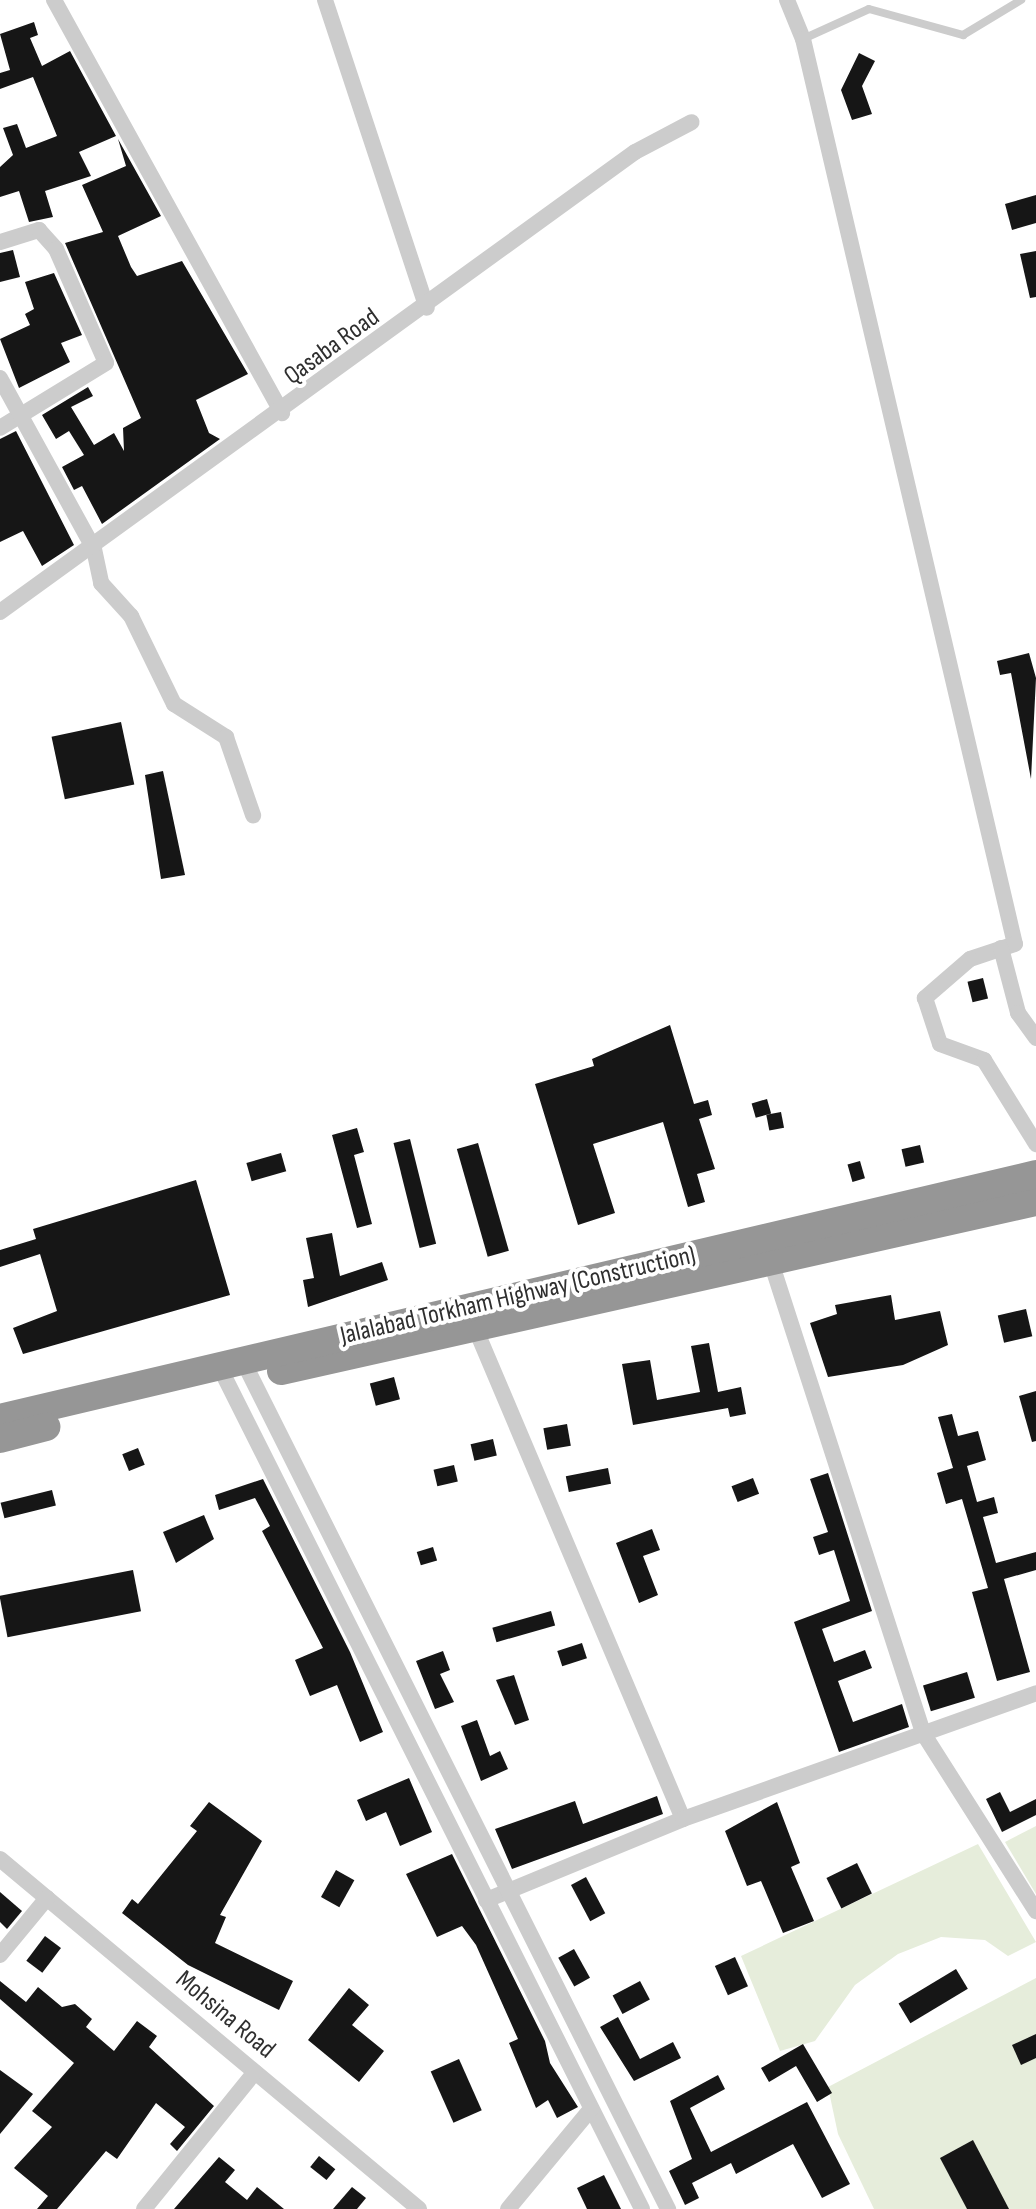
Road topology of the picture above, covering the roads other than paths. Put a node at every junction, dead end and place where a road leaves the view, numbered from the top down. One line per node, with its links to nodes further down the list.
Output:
1 (54, 0): 10 (street)
2 (325, 0): 8 (street)
3 (787, 0): 5 (street)
4 (1021, 0): 5 (lane)
5 (803, 39): 16 (street)
6 (692, 122): 8 (street, Qasaba Road)
7 (0, 242): 11 (street)
8 (427, 308): 10 (street, Qasaba Road)
9 (0, 378): 11 (street)
10 (282, 413): 13 (street, Qasaba Road)
11 (20, 416): 12 (street); 13 (street)
12 (0, 428)
13 (94, 549): 14 (street, Qasaba Road); 15 (street)
14 (1, 609)
15 (253, 815)
16 (1001, 948): 17 (street); 18 (street)
17 (1036, 1038)
18 (1036, 1144)
19 (1036, 1174): 21 (highway, Jalalabad Torkham Highway (Construction))
20 (1036, 1202): 21 (highway)
21 (908, 1217): 22 (highway); 24 (highway, Jalalabad Torkham Highway (Construction))
22 (771, 1262): 23 (highway); 29 (street)
23 (476, 1330): 24 (highway); 30 (street)
24 (235, 1372): 25 (highway); 26 (street); 27 (street)
25 (5, 1431)
26 (276, 1433): 27 (street); 32 (street)
27 (256, 1442): 34 (street)
28 (1036, 1693): 29 (street)
29 (923, 1733): 30 (street); 35 (street)
30 (683, 1819): 32 (street)
31 (0, 1859): 33 (street, Mohsina Road)
32 (511, 1889): 34 (street); 37 (street)
33 (47, 1898): 36 (street); 38 (street, Mohsina Road)
34 (486, 1900): 39 (street)
35 (1036, 1911)
36 (0, 1955)
37 (599, 2070): 39 (street); 45 (street)
38 (255, 2072): 41 (street); 42 (street, Mohsina Road)
39 (577, 2080): 40 (street)
40 (591, 2109): 43 (street); 44 (street)
41 (144, 2209)
42 (419, 2209)
43 (508, 2209)
44 (642, 2209)
45 (668, 2209)

